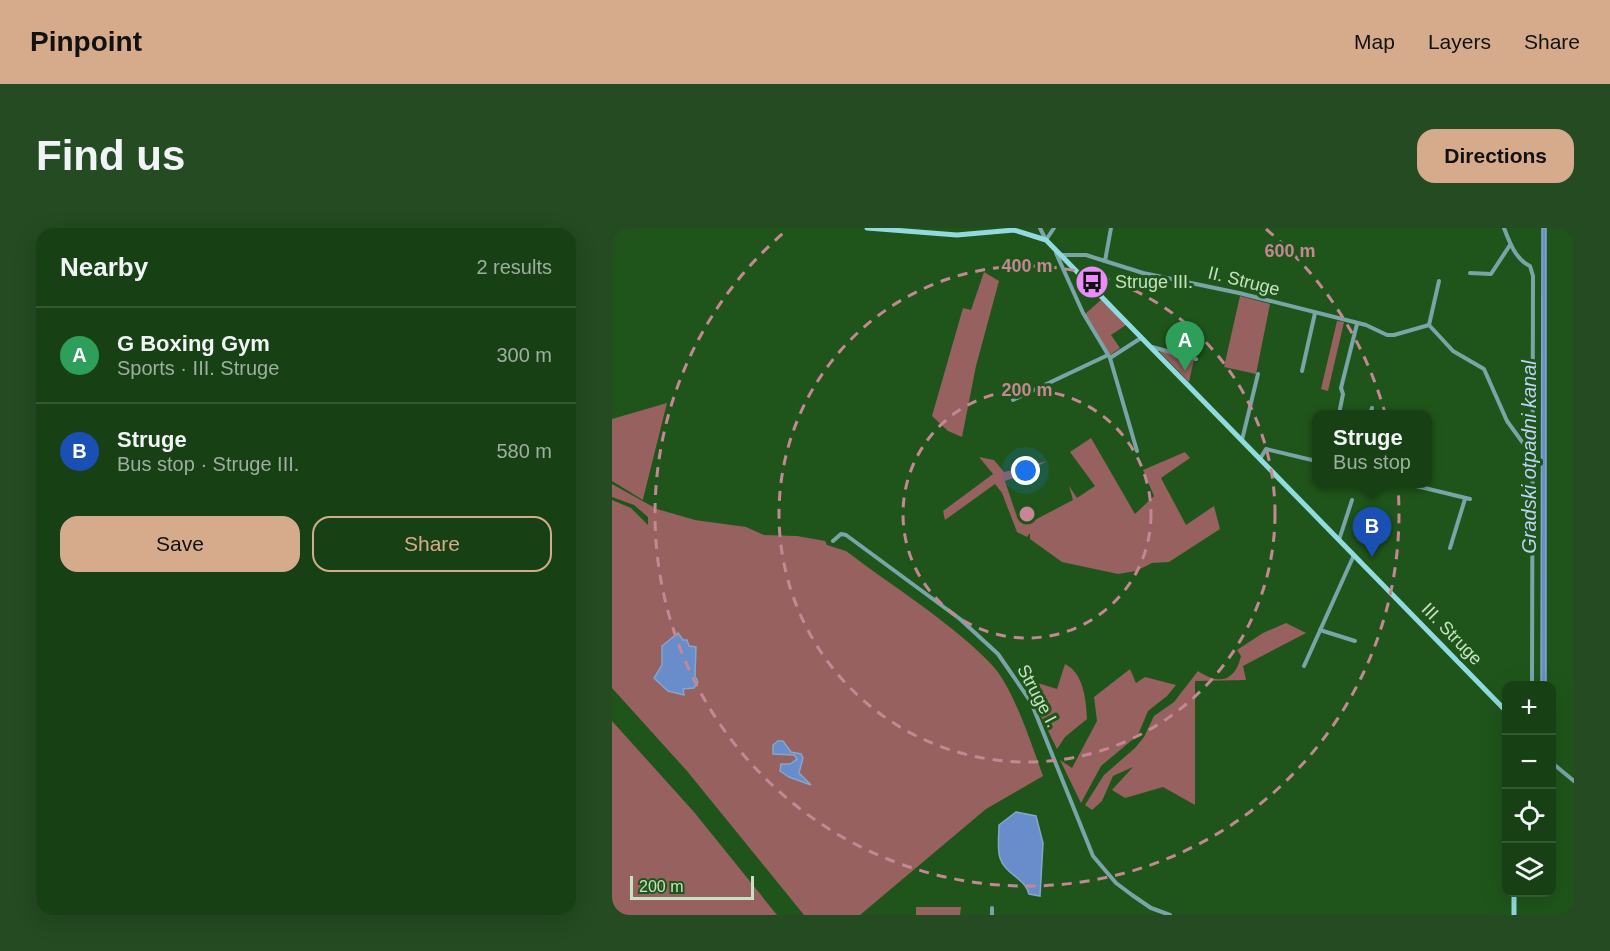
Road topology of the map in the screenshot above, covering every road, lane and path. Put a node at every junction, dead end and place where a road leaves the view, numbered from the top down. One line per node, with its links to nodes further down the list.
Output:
1 (867, 228): 6 (street)
2 (1040, 228): 6 (street)
3 (1054, 228): 6 (street)
4 (1112, 228): 10 (street)
5 (1504, 228): 7 (street)
6 (1046, 240): 8 (street)
7 (1510, 245): 11 (street); 24 (street)
8 (1054, 247): 9 (street); 18 (street)
9 (1061, 255): 10 (street, II. Struge); 16 (street)
10 (1105, 261): 13 (street, II. Struge)
11 (1470, 273)
12 (1439, 281): 15 (street)
13 (1315, 313): 14 (street, II. Struge); 20 (street)
14 (1357, 324): 15 (street, II. Struge); 23 (street)
15 (1429, 325): 26 (street)
16 (1142, 337): 17 (street); 18 (street)
17 (1151, 347): 19 (street); 25 (street)
18 (1109, 357): 22 (street); 27 (street)
19 (1196, 359)
20 (1302, 371)
21 (1258, 375): 25 (street)
22 (1013, 400)
23 (1340, 410)
24 (1531, 434): 26 (street); 28 (street)
25 (1242, 440): 29 (street)
26 (1522, 440): 28 (street)
27 (1137, 451)
28 (1531, 454): 40 (street)
29 (1260, 459): 30 (street); 33 (street)
30 (1312, 460)
31 (1427, 488): 35 (street)
32 (1352, 500): 33 (street)
33 (1338, 540): 36 (street)
34 (833, 541): 47 (street, Struge I.)
35 (1450, 548)
36 (1354, 555): 37 (street); 41 (street, III. Struge)
37 (1320, 630): 38 (street); 39 (street)
38 (1356, 641)
39 (1304, 666)
40 (1532, 681)
41 (1502, 707)
42 (1556, 766): 43 (street)
43 (1574, 781)
44 (1514, 897): 48 (street)
45 (992, 908): 46 (street)
46 (992, 915)
47 (1170, 915)
48 (1514, 915)

